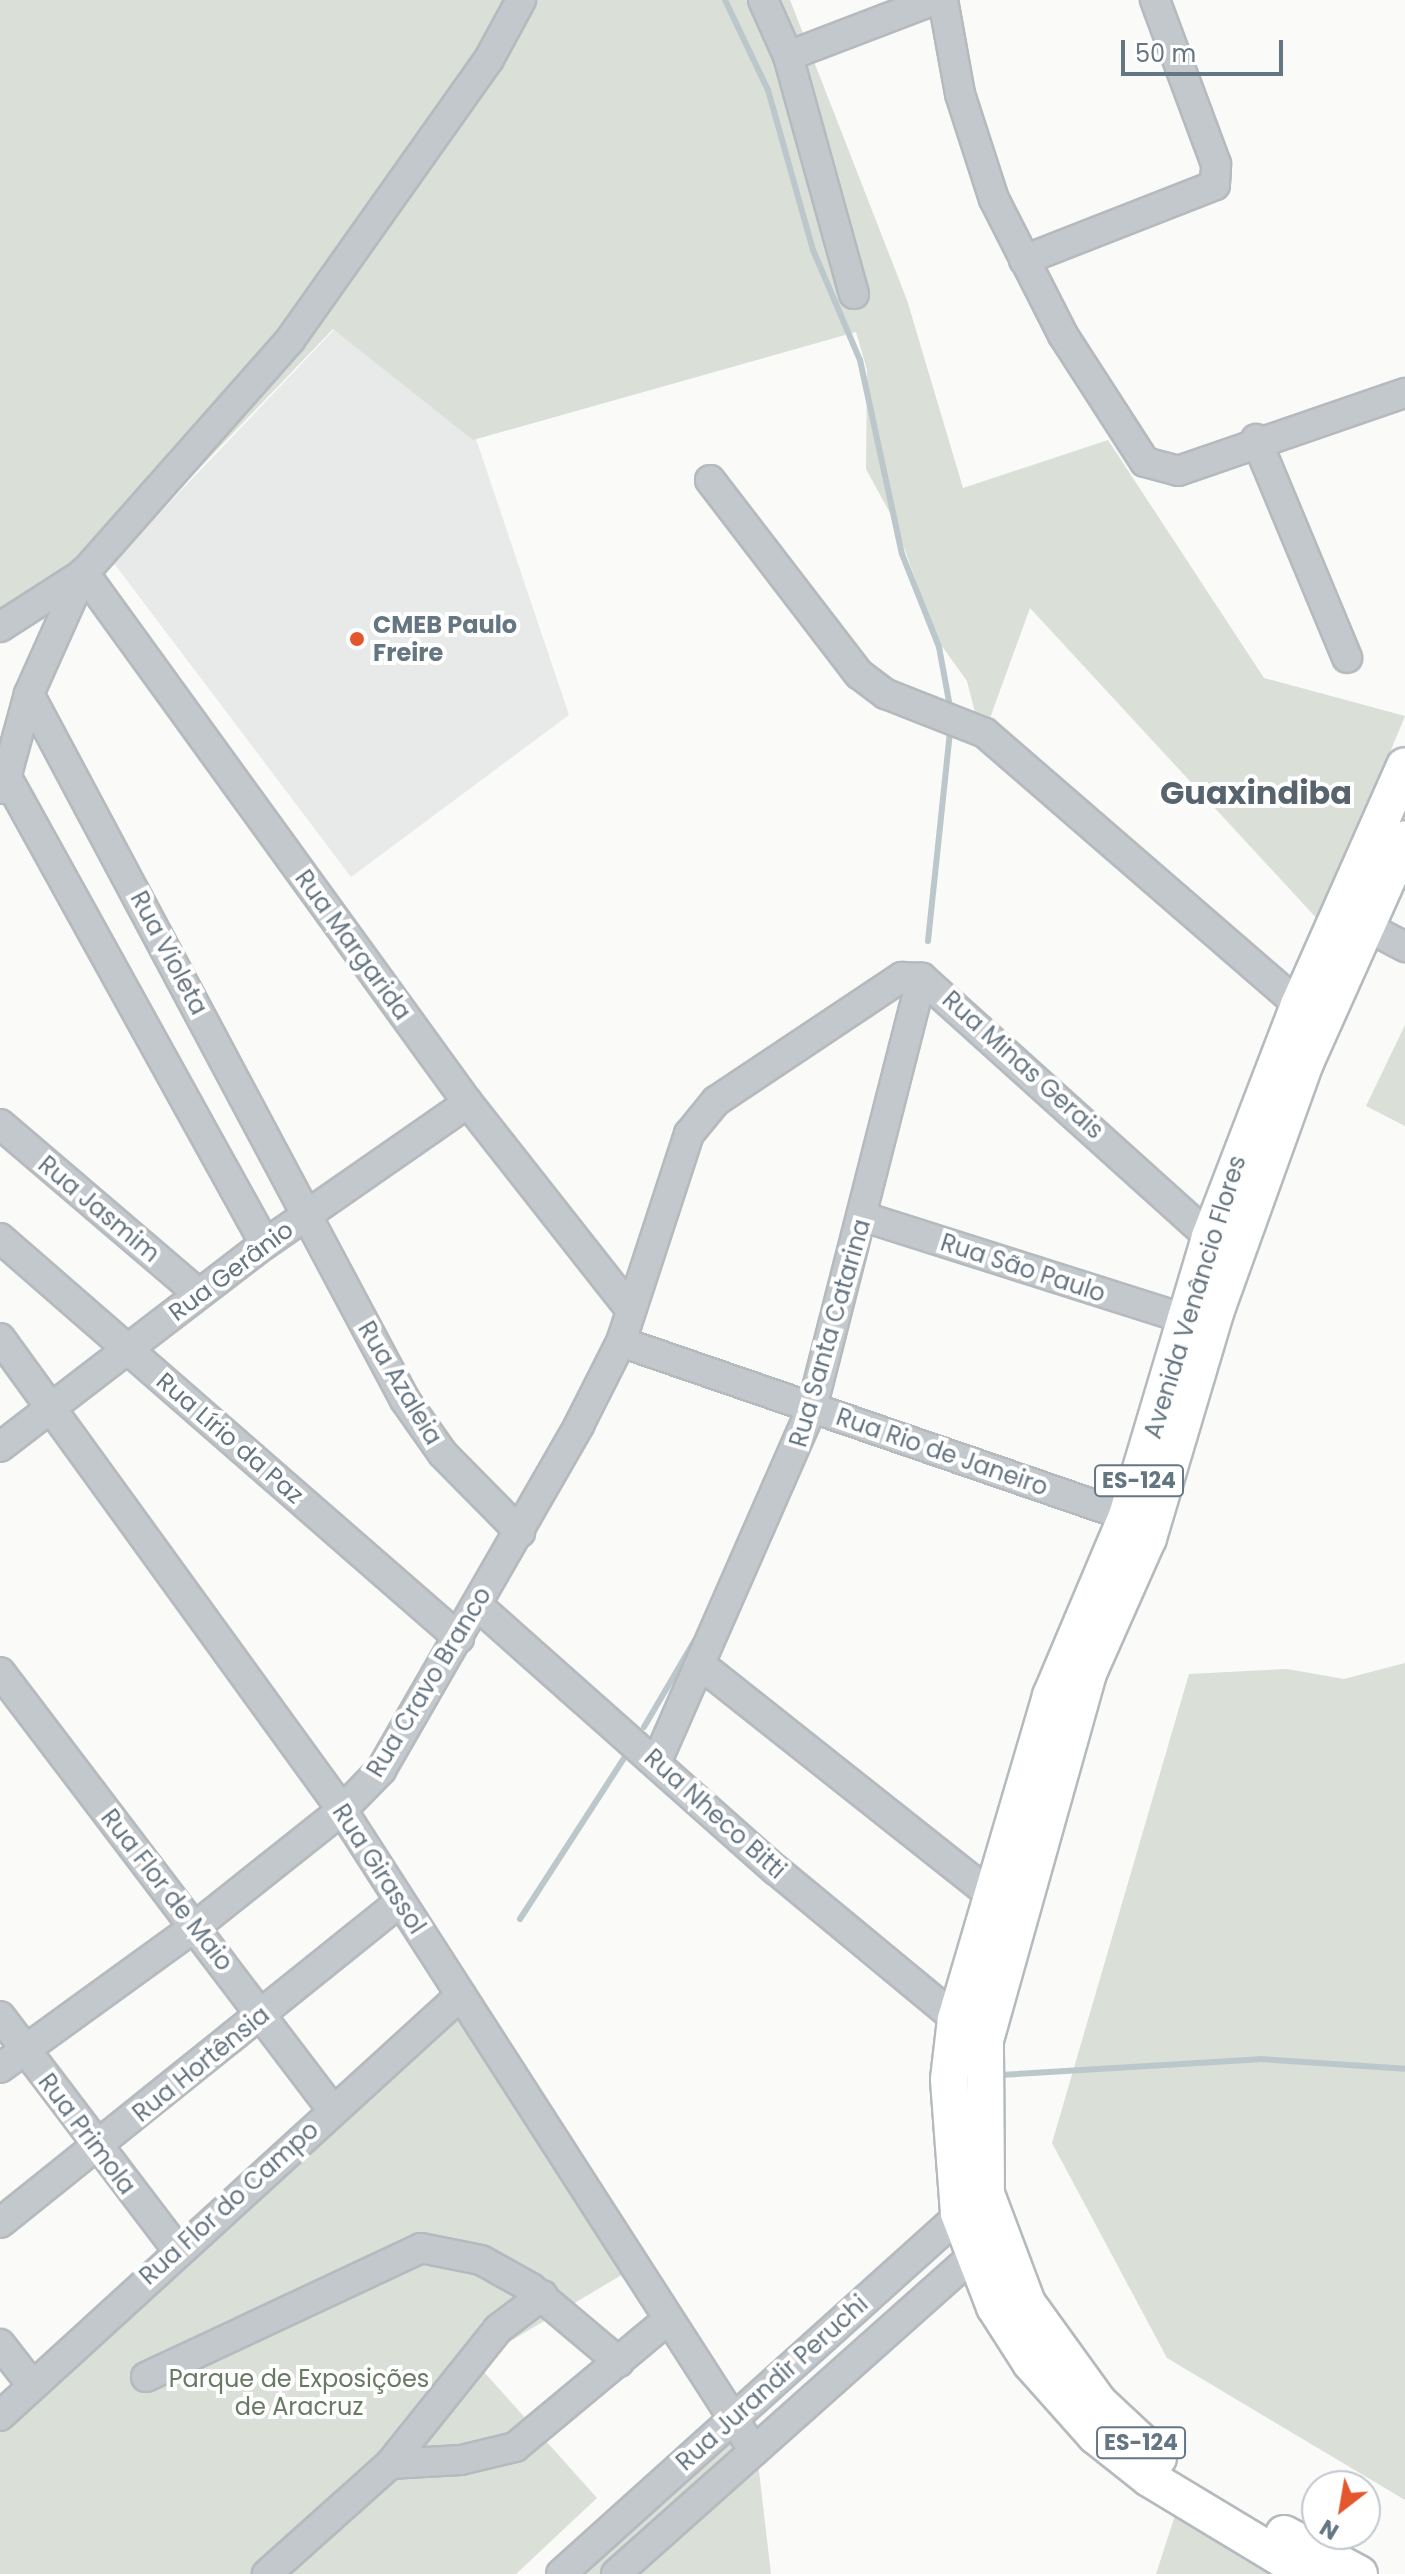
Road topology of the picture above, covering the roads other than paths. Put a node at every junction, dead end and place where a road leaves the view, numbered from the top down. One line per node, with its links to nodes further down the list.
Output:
1 (521, 0): 12 (street)
2 (763, 0): 6 (street)
3 (935, 0): 6 (street)
4 (943, 0): 7 (street)
5 (1155, 0): 7 (street)
6 (788, 56): 8 (street)
7 (1024, 260): 10 (street)
8 (854, 294)
9 (1405, 393): 10 (street)
10 (1256, 439): 14 (street)
11 (710, 480): 22 (street)
12 (84, 573): 13 (street); 15 (street); 23 (street, Rua Margarida)
13 (0, 627)
14 (1347, 658)
15 (29, 694): 17 (street); 26 (street, Rua Violeta)
16 (1405, 766): 22 (main road, Avenida Venâncio Flores / ES-124)
17 (2, 780): 30 (street)
18 (1405, 839): 19 (main road, Avenida Venâncio Flores / ES-124)
19 (1369, 928): 20 (street); 59 (main road, Avenida Venâncio Flores / ES-124)
20 (1405, 947)
21 (922, 978): 25 (street, Rua Minas Gerais); 27 (street, Rua Santa Catarina); 28 (street, Rua Minas Gerais)
22 (1299, 1005): 28 (main road, Avenida Venâncio Flores / ES-124)
23 (468, 1103): 26 (street, Rua Gerânio); 32 (street, Rua Margarida)
24 (0, 1124): 31 (street, Rua Jasmim)
25 (678, 1158): 32 (street, Rua Cravo Branco)
26 (309, 1212): 30 (street, Rua Gerânio); 41 (street, Rua Azaleia)
27 (864, 1217): 33 (street, Rua São Paulo); 38 (street, Rua Santa Catarina)
28 (1210, 1237): 33 (main road, Avenida Venâncio Flores / ES-124)
29 (0, 1238): 36 (street, Rua Lírio da Paz)
30 (265, 1244): 31 (street, Rua Gerânio)
31 (198, 1293): 36 (street, Rua Gerânio)
32 (631, 1310): 35 (street, Rua Cravo Branco)
33 (1183, 1318): 40 (main road, Avenida Venâncio Flores / ES-124)
34 (0, 1338): 37 (street, Rua Girassol)
35 (621, 1342): 38 (street, Rua Rio de Janeiro); 41 (street, Rua Cravo Branco)
36 (128, 1349): 37 (street, Rua Gerânio); 43 (street, Rua Lírio da Paz)
37 (55, 1407): 39 (street, Rua Gerânio); 47 (street, Rua Girassol)
38 (812, 1408): 40 (street, Rua Rio de Janeiro); 44 (street, Rua Santa Catarina)
39 (0, 1447)
40 (1127, 1516): 48 (main road, Avenida Venâncio Flores / ES-124)
41 (520, 1532): 42 (street, Rua Cravo Branco)
42 (477, 1605): 43 (street, Rua Cravo Branco); 46 (street, Rua Nheco Bitti)
43 (459, 1638): 47 (street, Rua Cravo Branco)
44 (701, 1665): 46 (street, Rua Santa Catarina); 48 (street)
45 (0, 1672): 50 (street, Rua Flor de Maio)
46 (657, 1761): 54 (street, Rua Nheco Bitti)
47 (342, 1810): 49 (street, Rua Girassol); 50 (street, Rua Cravo Branco)
48 (990, 1894): 54 (main road, Avenida Venâncio Flores / ES-124)
49 (400, 1902): 51 (street, Rua Girassol); 52 (street, Rua Hortênsia)
50 (195, 1927): 52 (street, Rua Flor de Maio); 55 (street, Rua Cravo Branco)
51 (461, 1995): 57 (street, Rua Flor do Campo); 65 (street, Rua Girassol)
52 (263, 2014): 57 (street, Rua Flor de Maio); 58 (street, Rua Hortênsia)
53 (0, 2016): 55 (street, Rua Primola)
54 (956, 2019): 59 (main road, Avenida Venâncio Flores / ES-124)
55 (23, 2048): 56 (street, Rua Cravo Branco); 58 (street, Rua Primola)
56 (0, 2068)
57 (332, 2109): 62 (street, Rua Flor do Campo)
58 (97, 2150): 60 (street, Rua Hortênsia); 62 (street, Rua Primola)
59 (972, 2204): 61 (main road, ES-124); 63 (main road, ES-124); 71 (street, Rua Jurandir Peruchi)
60 (0, 2223)
61 (1000, 2234): 63 (street, Rua Jurandir Peruchi); 78 (main road, ES-124)
62 (177, 2249): 69 (street, Rua Flor do Campo)
63 (971, 2256): 72 (street, Rua Jurandir Peruchi); 77 (main road, ES-124)
64 (543, 2295): 67 (street); 68 (street); 73 (street)
65 (666, 2321): 67 (street); 71 (street, Rua Girassol)
66 (0, 2344): 69 (street)
67 (619, 2362): 73 (street)
68 (146, 2377)
69 (32, 2385): 70 (street, Rua Flor do Campo)
70 (0, 2416)
71 (730, 2420): 72 (street, Rua Girassol); 75 (street, Rua Jurandir Peruchi)
72 (754, 2451): 76 (street, Rua Jurandir Peruchi)
73 (390, 2464): 74 (street)
74 (267, 2574)
75 (561, 2574)
76 (616, 2574)
77 (1308, 2574)
78 (1359, 2574)

